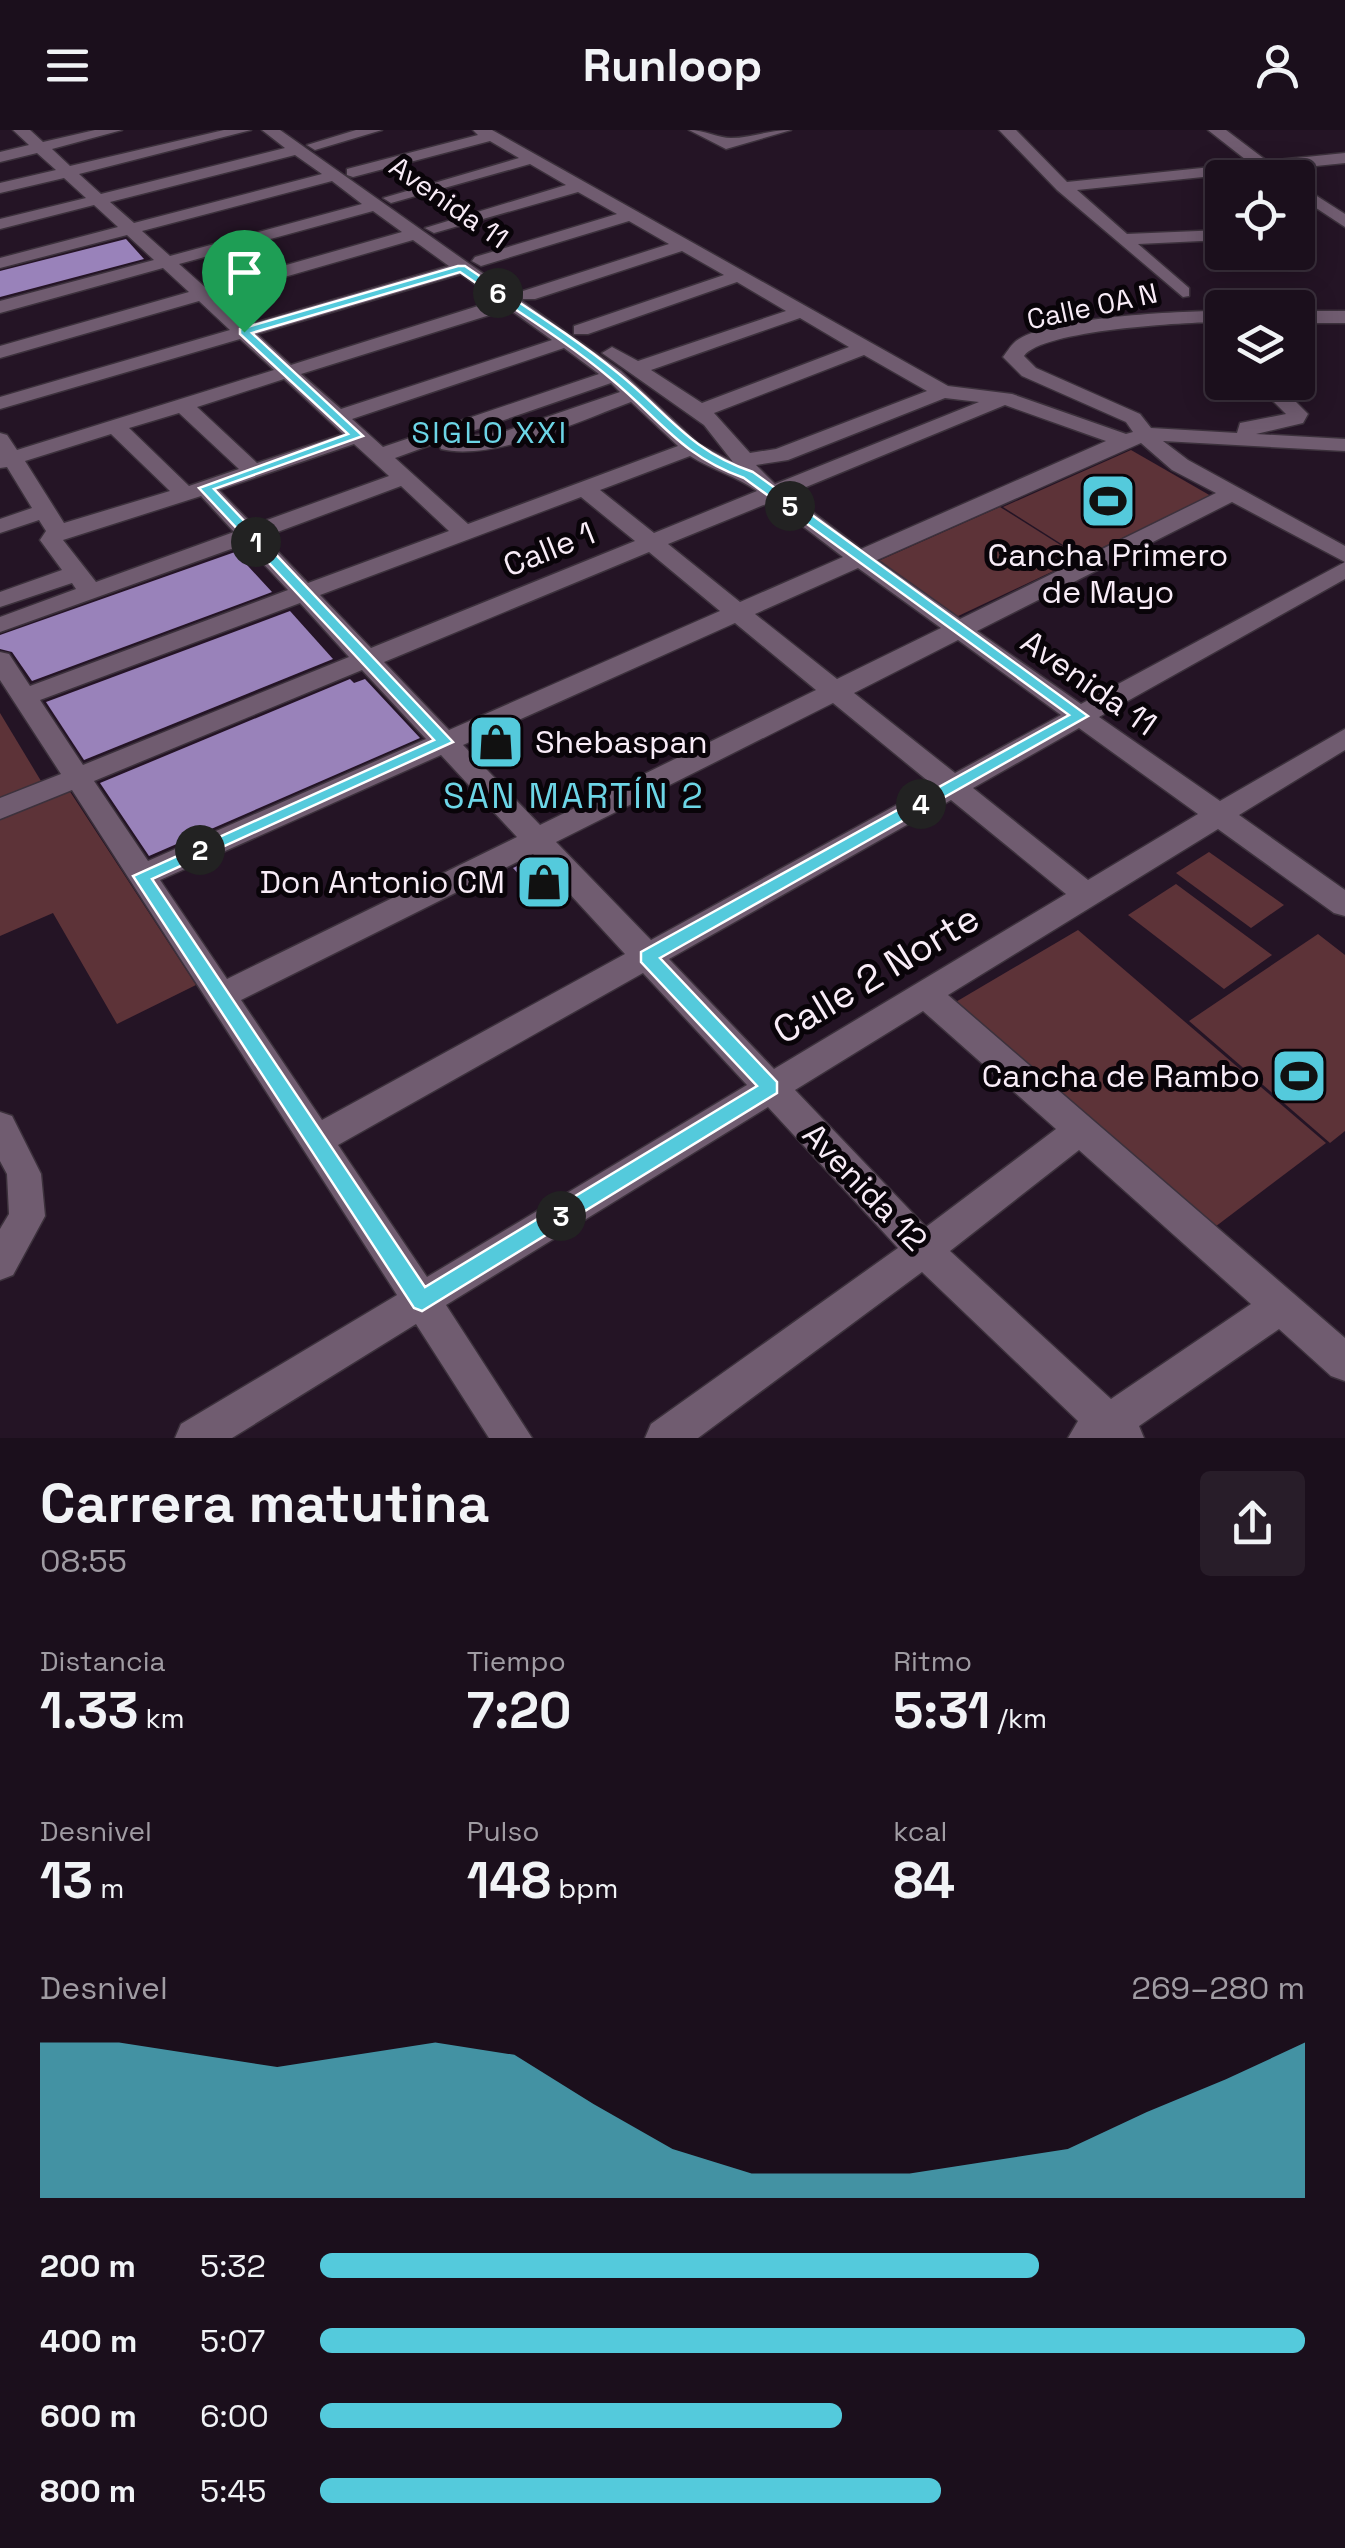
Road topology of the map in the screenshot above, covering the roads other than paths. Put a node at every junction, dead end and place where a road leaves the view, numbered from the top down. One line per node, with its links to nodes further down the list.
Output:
1 (21, 130): 13 (street)
2 (114, 130): 13 (street)
3 (243, 130): 19 (street)
4 (270, 130): 12 (street, Avenida 11)
5 (293, 130): 12 (street, Avenida 11)
6 (374, 130): 12 (street)
7 (698, 130): 8 (street)
8 (783, 130)
9 (1007, 130): 24 (street)
10 (1216, 130): 16 (street)
11 (487, 133): 15 (street); 20 (street)
12 (306, 147): 20 (street, Avenida 11); 21 (street, Avenida 11); 27 (street)
13 (38, 148): 14 (street); 19 (street)
14 (0, 156)
15 (532, 159): 23 (street); 28 (street)
16 (1256, 160)
17 (1342, 160): 18 (street)
18 (1315, 165)
19 (66, 172): 25 (street); 27 (street)
20 (354, 172): 28 (street, Avenida 11)
21 (334, 176): 28 (street, Avenida 11); 32 (street)
22 (1205, 178): 24 (street)
23 (580, 186): 30 (street); 33 (street)
24 (1063, 187): 35 (street)
25 (0, 188)
26 (1315, 199): 29 (street)
27 (98, 200): 31 (street); 32 (street)
28 (383, 201): 33 (street, Avenida 11); 37 (street)
29 (1340, 214)
30 (630, 215): 36 (street); 39 (street)
31 (0, 224)
32 (130, 229): 37 (street); 38 (street)
33 (425, 231): 39 (street, Avenida 11); 42 (street)
34 (1205, 236): 35 (street)
35 (1122, 239): 41 (street)
36 (683, 245): 40 (street); 43 (street)
37 (166, 262): 42 (street); 44 (street)
38 (0, 263)
39 (471, 264): 43 (street, Avenida 11); 49 (street)
40 (738, 276): 45 (street); 50 (street)
41 (1183, 292)
42 (203, 294): 49 (street); 52 (street)
43 (520, 298): 50 (street, Avenida 11); 53 (street)
44 (0, 307)
45 (800, 312): 51 (street); 54 (street)
46 (1205, 316): 66 (street, Calle 0A N)
47 (1315, 317): 48 (street)
48 (1345, 318)
49 (244, 332): 53 (street); 59 (street)
50 (574, 335): 54 (street, Avenida 11); 62 (street)
51 (864, 348): 55 (street); 61 (street)
52 (0, 352)
53 (288, 372): 60 (street); 62 (street)
54 (624, 372): 56 (street, Avenida 11); 61 (street, Avenida 11); 65 (street)
55 (943, 392): 57 (street); 72 (street)
56 (635, 393): 65 (street); 69 (street, Avenida 11)
57 (1005, 398): 66 (street); 77 (street, Calle 1)
58 (1284, 400): 67 (street)
59 (0, 403)
60 (184, 404): 63 (street); 73 (street)
61 (698, 412): 72 (street, Avenida 11)
62 (337, 417): 64 (street)
63 (115, 426): 70 (street); 76 (street, Avenida 12)
64 (356, 436): 71 (street); 73 (street)
65 (432, 438): 71 (street)
66 (1136, 438): 67 (street); 78 (street); 86 (street)
67 (1248, 439): 68 (street)
68 (1345, 445)
69 (692, 448): 72 (street, Avenida 11); 75 (street)
70 (4, 453): 79 (street)
71 (380, 456): 74 (street)
72 (747, 467): 77 (street, Avenida 11)
73 (253, 471): 76 (street)
74 (403, 478): 82 (street); 83 (street)
75 (584, 488): 82 (street); 84 (street)
76 (195, 491): 81 (street); 83 (street, Avenida 12)
77 (774, 494): 84 (street, Calle 1); 86 (street, Avenida 11)
78 (1232, 494): 85 (street); 93 (street)
79 (45, 511): 80 (street); 81 (street)
80 (0, 526)
81 (58, 532): 88 (street)
82 (465, 533): 89 (street)
83 (248, 534): 88 (street); 89 (street, Avenida 12)
84 (651, 542): 91 (street); 94 (street, Calle 1)
85 (1345, 555)
86 (859, 558): 91 (street); 93 (street, Avenida 11)
87 (1345, 569): 98 (street)
88 (83, 583): 90 (street); 92 (street)
89 (303, 592): 94 (street, Avenida 12); 97 (street)
90 (0, 600)
91 (738, 612): 96 (street); 100 (street)
92 (0, 625)
93 (959, 630): 96 (street); 98 (street, Avenida 11)
94 (366, 659): 100 (street, Avenida 12); 101 (street, Calle 1)
95 (0, 660): 97 (street)
96 (835, 692): 102 (street); 105 (street)
97 (24, 697): 101 (street)
98 (1080, 716): 102 (street); 104 (street, Avenida 11)
99 (1345, 738): 104 (street, Calle 2 Norte)
100 (445, 742): 105 (street, Avenida 12); 106 (street)
101 (77, 778): 103 (street, Calle 1); 106 (street)
102 (953, 787): 107 (street); 109 (street)
103 (0, 809)
104 (1218, 815): 107 (street, Calle 2 Norte); 108 (street, Avenida 11)
105 (537, 840): 109 (street, Avenida 12); 111 (street)
106 (142, 876): 111 (street)
107 (1086, 895): 110 (street, Calle 2 Norte)
108 (1345, 905)
109 (647, 957): 112 (street, Avenida 12); 115 (street)
110 (925, 994): 112 (street, Calle 2 Norte); 114 (street)
111 (221, 996): 115 (street)
112 (770, 1088): 116 (street, Avenida 12); 118 (street, Calle 2 Norte)
113 (0, 1126): 117 (street)
114 (1079, 1131): 116 (street); 119 (street)
115 (316, 1140): 118 (street)
116 (924, 1250): 121 (street, Avenida 12); 124 (street)
117 (2, 1262)
118 (422, 1300): 122 (street, Calle 2 Norte); 123 (street)
119 (1279, 1306): 120 (street); 121 (street)
120 (1345, 1363)
121 (1107, 1433)
122 (196, 1438)
123 (512, 1438)
124 (665, 1438)

